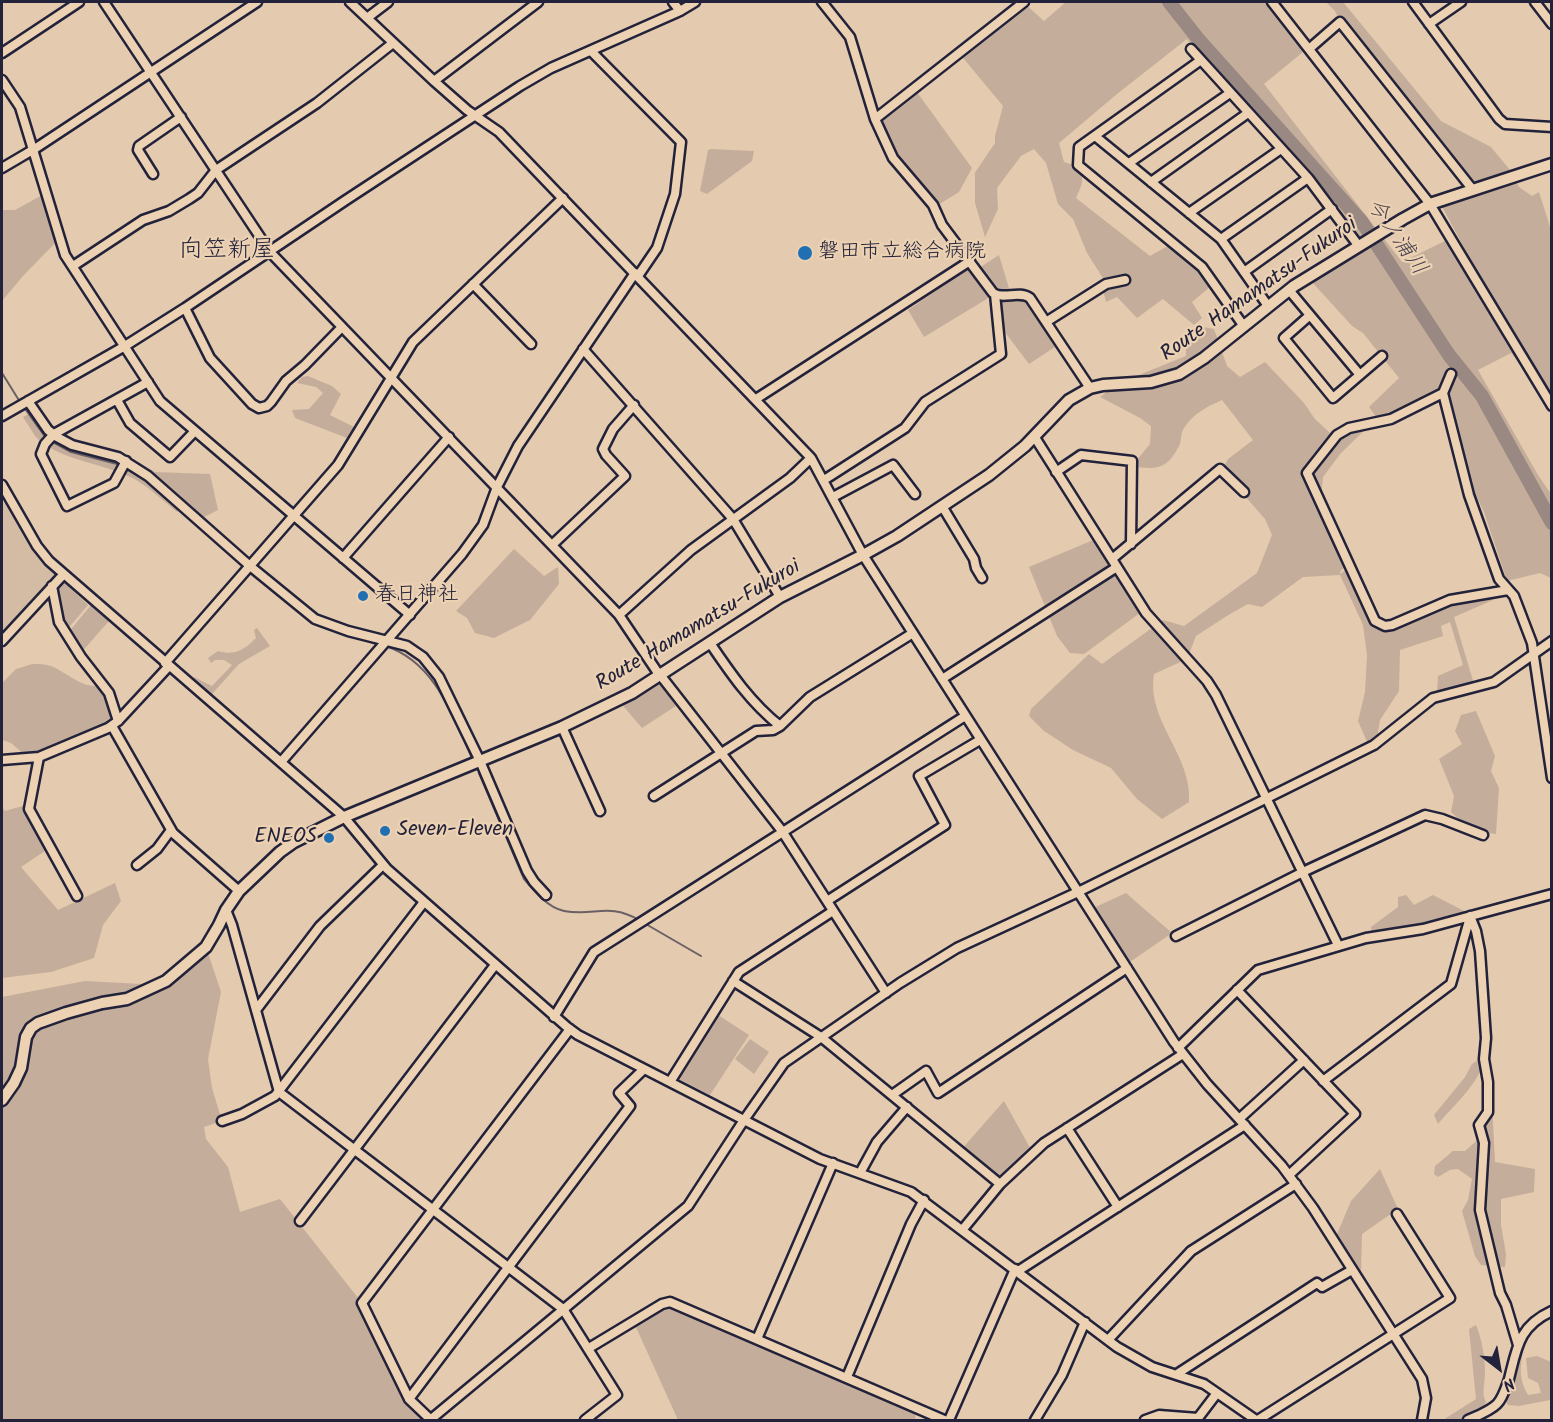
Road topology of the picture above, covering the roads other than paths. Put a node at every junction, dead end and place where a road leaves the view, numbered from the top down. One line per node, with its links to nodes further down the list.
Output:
1 (79, 2): 25 (street)
2 (104, 2): 27 (street)
3 (257, 2): 27 (street)
4 (350, 2): 18 (street)
5 (388, 2): 18 (street)
6 (538, 2): 29 (street)
7 (673, 2): 17 (street)
8 (695, 2): 17 (street)
9 (822, 2): 34 (street)
10 (1007, 2): 16 (street)
11 (1024, 2): 16 (street)
12 (1272, 2): 23 (street)
13 (1413, 2): 19 (street)
14 (1461, 2): 19 (street)
15 (1535, 2): 20 (street)
16 (1014, 9): 34 (street)
17 (680, 11): 24 (street)
18 (367, 18): 21 (street)
19 (1429, 24): 35 (street)
20 (1551, 24)
21 (393, 43): 29 (street); 42 (street)
22 (1191, 49): 26 (street)
23 (1310, 49): 46 (street); 48 (street)
24 (591, 51): 32 (street); 57 (street)
25 (2, 53)
26 (1201, 60): 30 (street); 36 (street)
27 (151, 71): 33 (street); 38 (street)
28 (2, 80): 38 (street)
29 (434, 81): 32 (street)
30 (1230, 93): 31 (street); 39 (street)
31 (1248, 112): 37 (street); 45 (street)
32 (474, 115): 47 (street); 53 (street)
33 (181, 117): 42 (street); 43 (street)
34 (875, 118): 54 (street)
35 (1550, 124)
36 (1095, 136): 39 (street); 66 (street)
37 (1281, 148): 44 (street); 50 (street)
38 (33, 150): 41 (street); 55 (street)
39 (1129, 163): 45 (street)
40 (1551, 164): 46 (main road, Route Hamamatsu-Fukuroi)
41 (2, 168)
42 (216, 170): 53 (street); 55 (street)
43 (153, 174)
44 (1308, 178): 49 (street); 51 (street)
45 (1151, 182): 50 (street)
46 (1473, 190): 48 (main road, Route Hamamatsu-Fukuroi)
47 (563, 198): 57 (street); 59 (street)
48 (1430, 204): 52 (main road, Route Hamamatsu-Fukuroi); 82 (street)
49 (1332, 209): 52 (street); 56 (street)
50 (1189, 213): 51 (street)
51 (1221, 239): 56 (street)
52 (1358, 245): 60 (main road, Route Hamamatsu-Fukuroi)
53 (270, 252): 63 (street); 67 (street)
54 (970, 261): 61 (street); 78 (street)
55 (73, 266): 69 (street)
56 (1244, 272): 62 (street)
57 (637, 274): 70 (street); 78 (street)
58 (1125, 280): 65 (street)
59 (473, 284): 68 (street); 74 (street)
60 (1289, 290): 62 (main road, Route Hamamatsu-Fukuroi); 64 (street)
61 (995, 294): 65 (street); 91 (street)
62 (1268, 306): 66 (main road, Route Hamamatsu-Fukuroi)
63 (185, 308): 67 (street); 69 (street)
64 (1309, 316): 73 (street); 73 (street)
65 (1046, 322): 76 (street)
66 (1243, 326): 76 (main road, Route Hamamatsu-Fukuroi)
67 (342, 327): 74 (street)
68 (531, 344)
69 (125, 346): 75 (street); 80 (street)
70 (583, 350): 81 (street); 93 (street)
71 (1382, 356): 73 (street)
72 (1451, 374): 77 (street)
73 (1360, 375)
74 (391, 377): 87 (street); 98 (street)
75 (148, 382): 79 (street); 84 (street)
76 (1090, 388): 86 (main road, Route Hamamatsu-Fukuroi)
77 (1443, 393): 109 (street); 109 (street)
78 (756, 399): 88 (street)
79 (117, 400): 84 (street); 85 (street)
80 (28, 401): 83 (street); 85 (street)
81 (634, 405): 99 (street); 101 (street)
82 (1551, 406)
83 (2, 416)
84 (195, 431): 98 (street)
85 (54, 434): 89 (street); 89 (street)
86 (1034, 436): 90 (street); 97 (main road, Route Hamamatsu-Fukuroi)
87 (449, 437): 93 (street); 103 (street)
88 (811, 458): 91 (street); 99 (street)
89 (126, 461): 105 (street)
90 (1056, 472): 100 (street); 104 (street)
91 (824, 480): 96 (street)
92 (2, 485): 106 (street)
93 (497, 487): 101 (street); 111 (street)
94 (1244, 492): 100 (street)
95 (915, 494): 96 (street)
96 (833, 497): 102 (street)
97 (942, 506): 102 (main road, Route Hamamatsu-Fukuroi); 107 (street)
98 (295, 516): 103 (street); 105 (street)
99 (733, 519): 110 (street); 112 (street)
100 (1131, 544): 104 (street)
101 (552, 545): 112 (street)
102 (863, 555): 110 (main road, Route Hamamatsu-Fukuroi); 113 (street)
103 (343, 558): 111 (street)
104 (1115, 563): 121 (street); 134 (street)
105 (250, 566): 114 (street); 119 (street)
106 (63, 575): 108 (street); 119 (street)
107 (982, 578)
108 (52, 586): 115 (street); 123 (street)
109 (1508, 590): 118 (street)
110 (780, 597): 117 (main road, Route Hamamatsu-Fukuroi)
111 (410, 615): 114 (street)
112 (619, 615): 120 (street)
113 (913, 633): 121 (street); 124 (street)
114 (385, 640): 130 (street); 131 (street)
115 (2, 641)
116 (1551, 641): 118 (street)
117 (710, 643): 120 (main road, Route Hamamatsu-Fukuroi); 124 (street)
118 (1534, 654): 132 (street); 134 (street)
119 (167, 664): 123 (street); 131 (street)
120 (660, 676): 125 (main road, Route Hamamatsu-Fukuroi); 127 (street)
121 (942, 679): 122 (street)
122 (965, 716): 126 (street); 138 (street)
123 (115, 723): 128 (street); 137 (street)
124 (780, 726): 127 (street)
125 (562, 727): 130 (main road, Route Hamamatsu-Fukuroi); 135 (street)
126 (980, 740): 144 (street); 148 (street)
127 (722, 753): 133 (street); 138 (street)
128 (39, 758): 129 (street); 147 (street)
129 (2, 760)
130 (480, 761): 136 (main road, Route Hamamatsu-Fukuroi); 146 (street)
131 (281, 762): 136 (street)
132 (1551, 778)
133 (654, 796)
134 (1266, 798): 142 (street); 144 (street)
135 (600, 811)
136 (344, 817): 141 (street); 143 (main road, Route Hamamatsu-Fukuroi)
137 (171, 830): 140 (street); 143 (street)
138 (782, 831): 148 (street); 163 (street)
139 (1483, 835): 142 (street)
140 (137, 865)
141 (383, 865): 149 (street); 162 (street)
142 (1302, 872): 153 (street); 154 (street)
143 (239, 891): 150 (main road, Route Hamamatsu-Fukuroi)
144 (1078, 892): 158 (street); 161 (street)
145 (1551, 894): 152 (street)
146 (546, 895)
147 (77, 896)
148 (827, 901): 151 (street)
149 (424, 902): 157 (street); 171 (street)
150 (226, 910): 155 (main road, Route Hamamatsu-Fukuroi); 162 (street)
151 (833, 911): 159 (street); 161 (street)
152 (1470, 916): 154 (street); 169 (street); 200 (street)
153 (1176, 936)
154 (1338, 945): 160 (street)
155 (206, 947): 156 (street); 173 (main road, Route Hamamatsu-Fukuroi)
156 (209, 958)
157 (495, 965): 163 (street); 179 (street)
158 (1127, 968): 166 (street); 172 (street)
159 (733, 981): 165 (street); 170 (street)
160 (1237, 990): 166 (street); 167 (street)
161 (886, 993): 165 (street)
162 (256, 1010): 171 (street)
163 (554, 1017): 164 (street)
164 (570, 1029): 168 (street); 187 (street)
165 (821, 1037): 172 (street); 175 (street)
166 (1181, 1051): 177 (street); 178 (street)
167 (1304, 1060): 169 (street); 177 (street)
168 (644, 1069): 170 (street); 191 (street)
169 (1323, 1081): 182 (street)
170 (670, 1082): 175 (street)
171 (279, 1092): 176 (street); 179 (street)
172 (892, 1095): 174 (street)
173 (2, 1100)
174 (907, 1107): 181 (street); 183 (street)
175 (744, 1120): 180 (street); 194 (street)
176 (222, 1121)
177 (1242, 1122): 182 (street); 186 (street)
178 (1067, 1128): 183 (street); 186 (street)
179 (355, 1150): 187 (street); 189 (street)
180 (833, 1163): 181 (street); 198 (street)
181 (860, 1173): 185 (street)
182 (1289, 1175): 184 (street)
183 (1000, 1184): 190 (street)
184 (1296, 1184): 193 (street); 199 (street)
185 (924, 1200): 190 (street); 203 (street)
186 (1118, 1207): 192 (street)
187 (432, 1210): 191 (street); 205 (street)
188 (1397, 1214): 197 (street)
189 (300, 1221)
190 (963, 1229): 192 (street)
191 (508, 1268): 194 (street); 205 (street)
192 (1016, 1270): 196 (street); 209 (street)
193 (1352, 1270): 197 (street); 202 (street)
194 (564, 1310): 201 (street); 206 (street)
195 (1551, 1311): 200 (street)
196 (1085, 1322): 199 (street); 210 (street)
197 (1393, 1334): 212 (street); 213 (street)
198 (757, 1340): 201 (street); 203 (street)
199 (1108, 1340): 202 (street)
200 (1518, 1345): 214 (street)
201 (589, 1348): 207 (street)
202 (1177, 1374): 204 (street)
203 (847, 1377): 208 (street)
204 (1217, 1393): 211 (street); 212 (street)
205 (409, 1399): 206 (street)
206 (430, 1420)
207 (585, 1420)
208 (944, 1420)
209 (949, 1420)
210 (1035, 1420)
211 (1145, 1420)
212 (1257, 1420)
213 (1422, 1420)
214 (1468, 1420)

